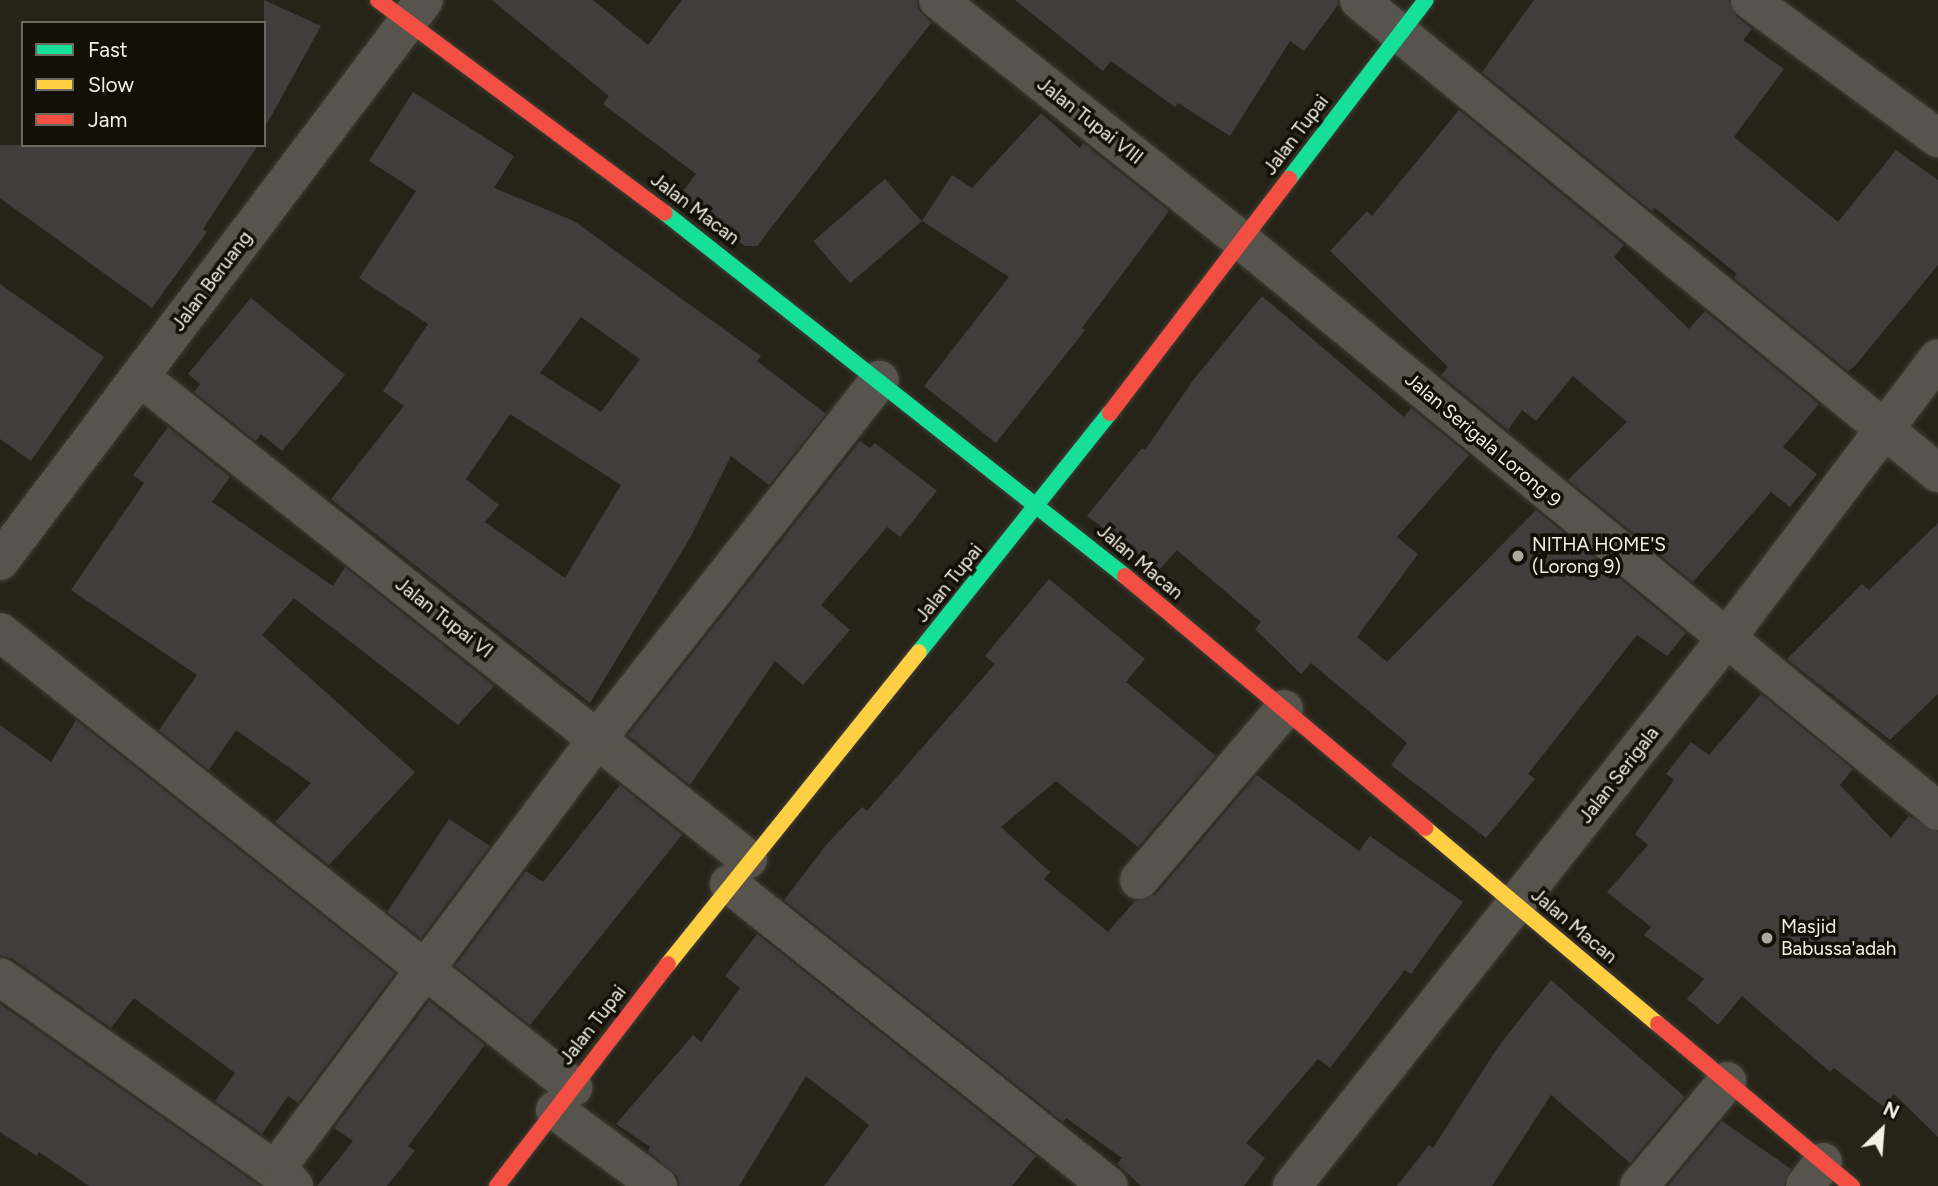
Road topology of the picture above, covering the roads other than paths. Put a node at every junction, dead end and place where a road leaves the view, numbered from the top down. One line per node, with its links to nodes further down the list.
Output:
1 (938, 0): 8 (street, Jalan Tupai VIII)
2 (1359, 0): 6 (street)
3 (1426, 0): 6 (street, Jalan Tupai)
4 (1750, 0): 7 (street)
5 (403, 7): 10 (street, Jalan Beruang); 11 (street, Jalan Macan)
6 (1400, 32): 8 (street, Jalan Tupai); 12 (street)
7 (1938, 138)
8 (1242, 241): 14 (street, Jalan Tupai); 17 (street, Jalan Serigala Lorong 9)
9 (1938, 358): 12 (street, Jalan Serigala)
10 (140, 377): 15 (street, Jalan Beruang); 19 (street, Jalan Tupai VI)
11 (880, 380): 14 (street, Jalan Macan); 19 (street)
12 (1885, 425): 13 (street); 17 (street, Jalan Serigala)
13 (1938, 473)
14 (1040, 505): 18 (street, Jalan Macan); 21 (street, Jalan Tupai)
15 (0, 561)
16 (0, 632): 24 (street)
17 (1725, 640): 20 (street, Jalan Serigala Lorong 9); 23 (street, Jalan Serigala)
18 (1284, 709): 22 (street); 23 (street, Jalan Macan)
19 (597, 739): 21 (street, Jalan Tupai VI); 24 (street)
20 (1938, 810)
21 (739, 871): 27 (street, Jalan Tupai); 32 (street, Jalan Tupai VI)
22 (1139, 880)
23 (1517, 905): 26 (street, Jalan Macan); 33 (street, Jalan Serigala)
24 (424, 968): 27 (street); 29 (street)
25 (0, 977): 29 (street)
26 (1727, 1081): 28 (street, Jalan Macan); 34 (street)
27 (564, 1098): 30 (street, Jalan Tupai); 31 (street)
28 (1814, 1174): 35 (street, Jalan Macan)
29 (290, 1182)
30 (497, 1186)
31 (658, 1186)
32 (1109, 1186)
33 (1292, 1186)
34 (1639, 1186)
35 (1852, 1186)

